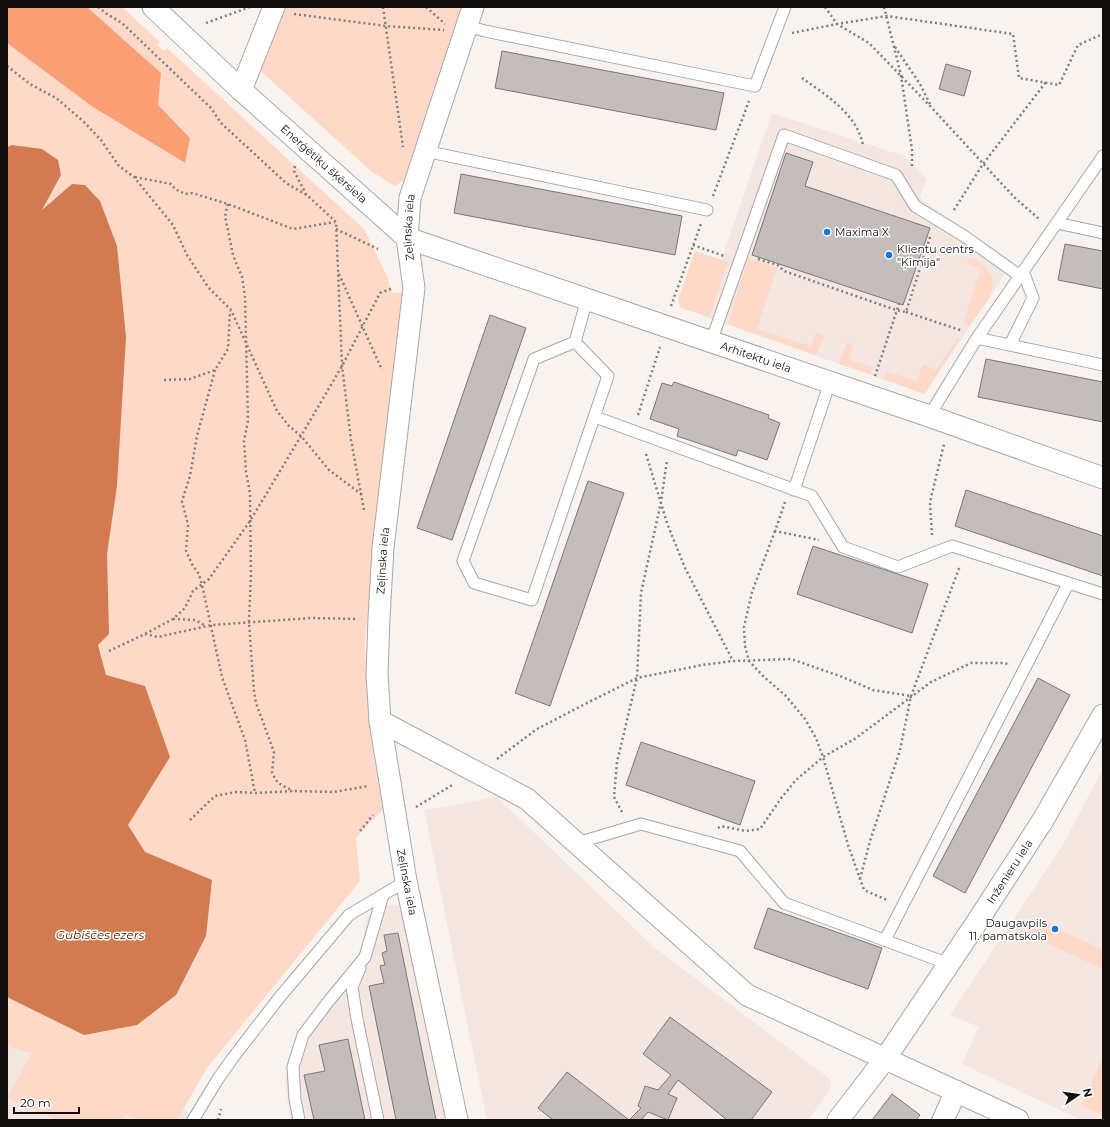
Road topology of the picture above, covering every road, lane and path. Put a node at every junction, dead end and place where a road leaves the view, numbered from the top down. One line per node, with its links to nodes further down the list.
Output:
1 (98, 7): 33 (path)
2 (153, 7): 21 (street, Enerģētiķu šķērsiela)
3 (251, 7): 11 (path)
4 (383, 7): 13 (path)
5 (785, 7): 15 (lane)
6 (825, 7): 12 (path)
7 (884, 7): 9 (path)
8 (273, 9): 13 (path); 21 (street)
9 (887, 16): 12 (path); 16 (path); 20 (path)
10 (463, 21): 13 (path); 15 (lane); 24 (street, Zeļinska iela)
11 (206, 23)
12 (837, 24): 15 (path); 18 (path)
13 (386, 26): 23 (path)
14 (1103, 34): 20 (path)
15 (774, 37)
16 (894, 46): 18 (path); 22 (path)
17 (7, 66): 28 (path)
18 (901, 75): 22 (path); 29 (path)
19 (802, 78): 26 (path)
20 (1046, 82): 27 (path)
21 (241, 90): 37 (street, Enerģētiķu šķērsiela)
22 (931, 106): 27 (path)
23 (403, 151)
24 (425, 151): 31 (lane); 37 (street, Zeļinska iela)
25 (1103, 156): 34 (lane)
26 (867, 164): 29 (lane); 40 (lane)
27 (983, 164): 32 (path); 34 (path)
28 (134, 177): 30 (path); 46 (path)
29 (911, 198): 32 (lane)
30 (228, 204): 33 (path); 54 (path)
31 (707, 210)
32 (940, 221): 42 (lane); 48 (path)
33 (336, 222): 35 (path)
34 (1054, 226): 36 (lane); 42 (lane)
35 (336, 230): 39 (path); 41 (path)
36 (1103, 233)
37 (407, 238): 44 (street, Arhitektu iela); 82 (street, Zeļinska iela)
38 (693, 245): 40 (path)
39 (378, 249)
40 (742, 254): 47 (path); 53 (lane)
41 (338, 272): 49 (path); 57 (path)
42 (1022, 273): 51 (lane); 55 (lane)
43 (397, 286): 49 (path)
44 (587, 299): 50 (street, Arhitektu iela); 52 (lane)
45 (899, 304): 47 (path)
46 (231, 310): 54 (path); 58 (path)
47 (897, 310): 48 (path); 59 (path)
48 (906, 312): 51 (path)
49 (362, 326): 57 (path); 60 (path)
50 (664, 326): 53 (street, Arhitektu iela); 65 (path)
51 (978, 337): 55 (lane); 63 (lane)
52 (575, 342): 64 (lane); 64 (lane)
53 (712, 342): 62 (street, Arhitektu iela)
54 (246, 344): 66 (path); 74 (path)
55 (1010, 346): 56 (lane)
56 (1103, 365)
57 (342, 366): 66 (path); 71 (path)
58 (216, 370): 61 (path); 80 (path)
59 (876, 374)
60 (385, 377)
61 (164, 380)
62 (830, 382): 63 (street, Arhitektu iela); 70 (lane)
63 (929, 416): 69 (street, Arhitektu iela)
64 (595, 417): 65 (lane)
65 (636, 432): 68 (lane); 72 (path)
66 (301, 436): 71 (path); 74 (path)
67 (944, 440): 78 (path)
68 (669, 444): 70 (lane); 72 (path)
69 (1103, 478)
70 (792, 489): 75 (path); 76 (lane)
71 (362, 494): 73 (path)
72 (661, 502): 89 (path); 92 (path)
73 (366, 516)
74 (250, 521): 80 (path); 84 (path)
75 (775, 531): 76 (path); 90 (path)
76 (842, 544): 78 (lane)
77 (966, 551): 78 (lane); 79 (lane); 93 (path)
78 (933, 554)
79 (1068, 584): 81 (lane); 91 (lane)
80 (202, 585): 83 (path); 85 (path)
81 (1103, 594)
82 (379, 618): 84 (path); 95 (street, Zeļinska iela)
83 (172, 619): 86 (path); 87 (path)
84 (250, 622): 85 (path); 99 (path)
85 (212, 625): 86 (path); 100 (path)
86 (207, 626): 87 (path)
87 (145, 634): 88 (path)
88 (109, 651)
89 (733, 661): 90 (path); 92 (path)
90 (749, 661): 93 (path); 96 (path)
91 (1025, 667): 93 (path); 109 (lane)
92 (637, 678): 97 (path); 103 (path)
93 (911, 696): 96 (path); 106 (path)
94 (1103, 715): 112 (street, Inženieru iela)
95 (380, 721): 97 (street); 98 (street, Zeļinska iela)
96 (823, 757): 104 (path); 106 (path)
97 (478, 773): 101 (path); 105 (street)
98 (390, 783): 99 (path); 107 (street, Zeļinska iela)
99 (292, 791): 100 (path)
100 (254, 793): 102 (path)
101 (416, 807)
102 (190, 820)
103 (630, 827): 104 (lane); 105 (lane)
104 (705, 842): 110 (lane)
105 (576, 843): 113 (street)
106 (860, 879): 109 (path)
107 (406, 881): 108 (lane); 118 (street, Zeļinska iela)
108 (383, 895): 111 (lane); 115 (lane)
109 (902, 907): 110 (lane)
110 (885, 940): 112 (lane)
111 (365, 957): 116 (lane); 117 (lane)
112 (948, 964): 113 (street, Inženieru iela)
113 (884, 1059): 114 (street); 119 (street, Inženieru iela)
114 (956, 1092): 120 (street); 121 (street)
115 (193, 1120)
116 (299, 1120)
117 (378, 1120)
118 (457, 1120)
119 (838, 1120)
120 (943, 1120)
121 (1018, 1120)

